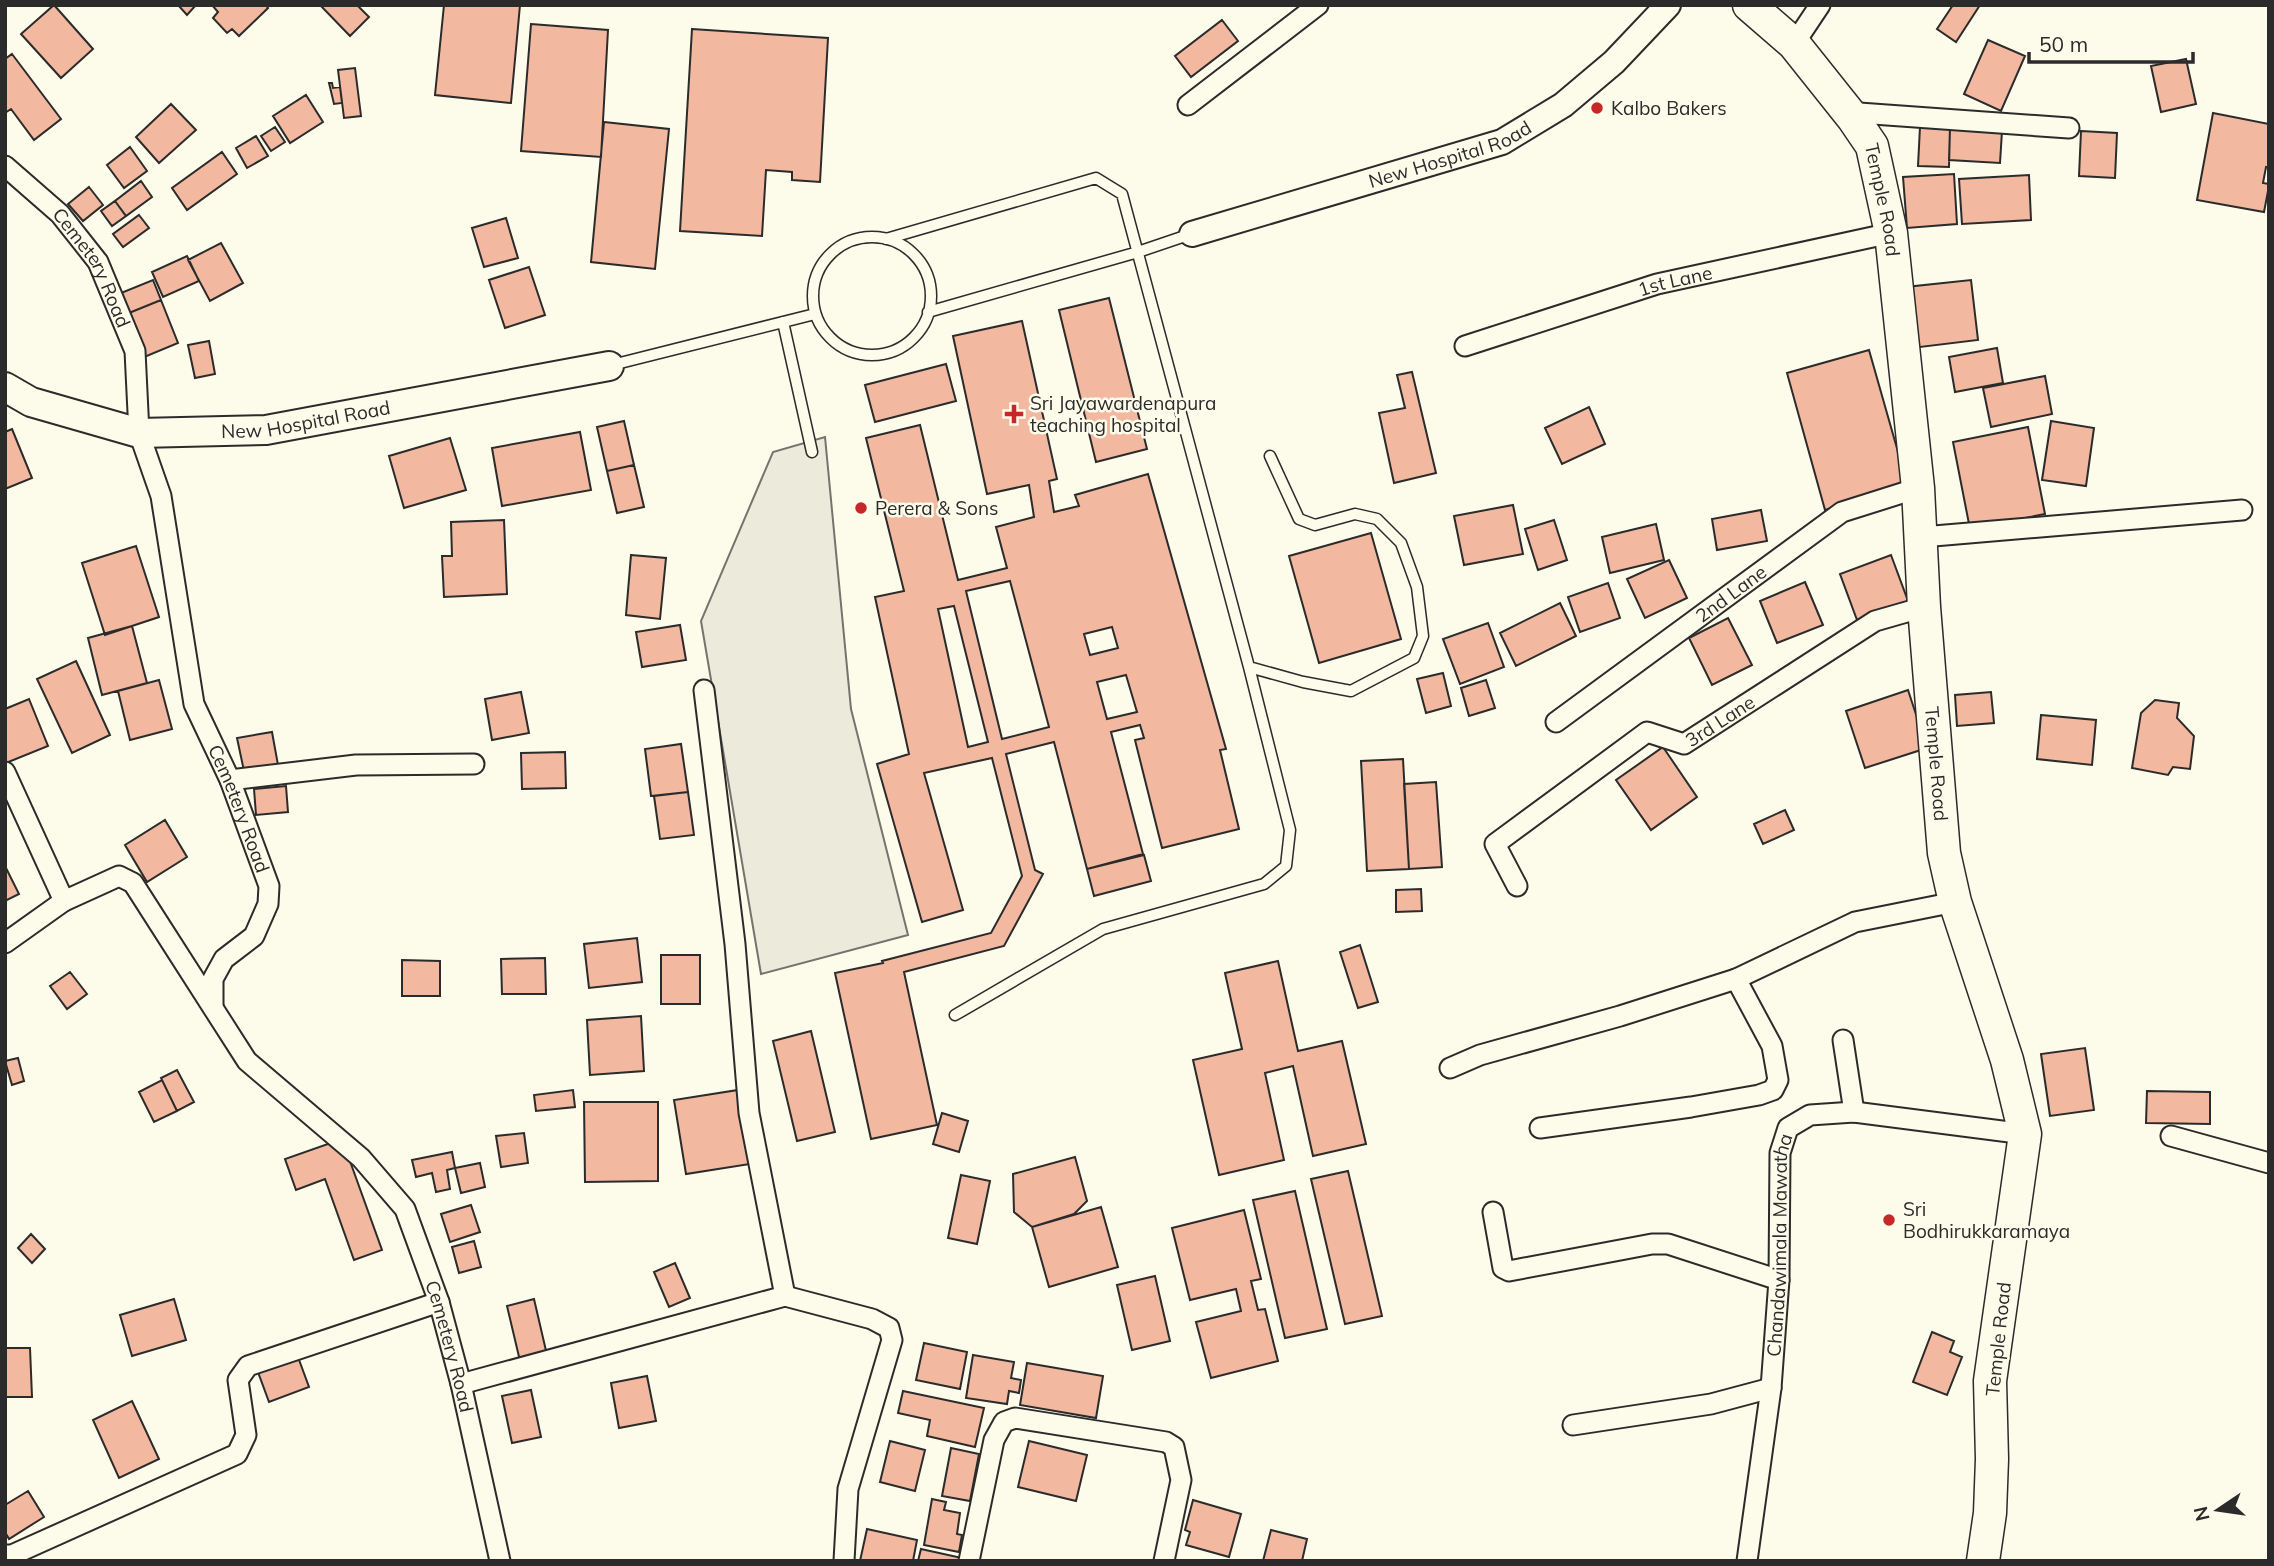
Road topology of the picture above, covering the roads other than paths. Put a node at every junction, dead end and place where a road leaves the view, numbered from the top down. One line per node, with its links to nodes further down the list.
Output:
1 (1318, 5): 6 (street)
2 (1668, 5): 11 (street, New Hospital Road)
3 (1749, 5): 5 (main road, Temple Road)
4 (1820, 5): 5 (street)
5 (1794, 44): 7 (main road, Temple Road)
6 (1188, 105)
7 (1853, 118): 8 (street); 10 (main road, Temple Road)
8 (2069, 128)
9 (5, 166): 20 (street, Cemetery Road)
10 (1891, 233): 17 (street, 1st Lane); 23 (main road, Temple Road)
11 (1192, 234): 13 (lane)
12 (886, 239): 13 (lane); 14 (lane); 15 (lane)
13 (1138, 252): 14 (lane); 27 (lane)
14 (928, 312): 15 (lane)
15 (816, 314): 16 (lane)
16 (783, 322): 18 (lane); 21 (lane)
17 (1465, 346)
18 (609, 366): 20 (main road, New Hospital Road)
19 (5, 387): 20 (main road, New Hospital Road)
20 (139, 432): 32 (street, Cemetery Road)
21 (812, 452)
22 (1270, 456): 27 (lane)
23 (1918, 488): 25 (main road, Temple Road); 29 (street, 2nd Lane)
24 (2242, 510): 25 (street)
25 (1922, 537): 26 (main road, Temple Road)
26 (1924, 607): 33 (street, 3rd Lane); 35 (main road, Temple Road)
27 (1249, 667): 39 (lane)
28 (704, 690): 49 (street)
29 (1556, 722)
30 (474, 764): 32 (street)
31 (5, 772): 34 (street)
32 (230, 780): 38 (street, Cemetery Road)
33 (1517, 886)
34 (64, 901): 36 (street); 38 (street)
35 (1955, 902): 37 (street); 44 (main road, Temple Road)
36 (5, 943)
37 (1737, 979): 41 (street); 43 (street)
38 (213, 1006): 50 (street, Cemetery Road)
39 (955, 1015)
40 (1843, 1040): 42 (street)
41 (1450, 1068)
42 (1854, 1112): 44 (street, Chandawimala Mawatha); 48 (street, Chandawimala Mawatha)
43 (1541, 1128)
44 (2025, 1134): 60 (main road, Temple Road)
45 (2171, 1136): 46 (street)
46 (2269, 1163)
47 (1493, 1212): 48 (street)
48 (1779, 1280): 52 (street, Chandawimala Mawatha)
49 (785, 1296): 51 (street); 56 (street)
50 (439, 1302): 51 (street, Cemetery Road); 54 (street)
51 (461, 1384): 55 (street, Cemetery Road)
52 (1771, 1388): 53 (street); 59 (street, Chandawimala Mawatha)
53 (1573, 1425)
54 (5, 1555)
55 (500, 1561)
56 (844, 1561)
57 (969, 1561): 58 (street)
58 (1164, 1561)
59 (1747, 1561)
60 (1983, 1561)

